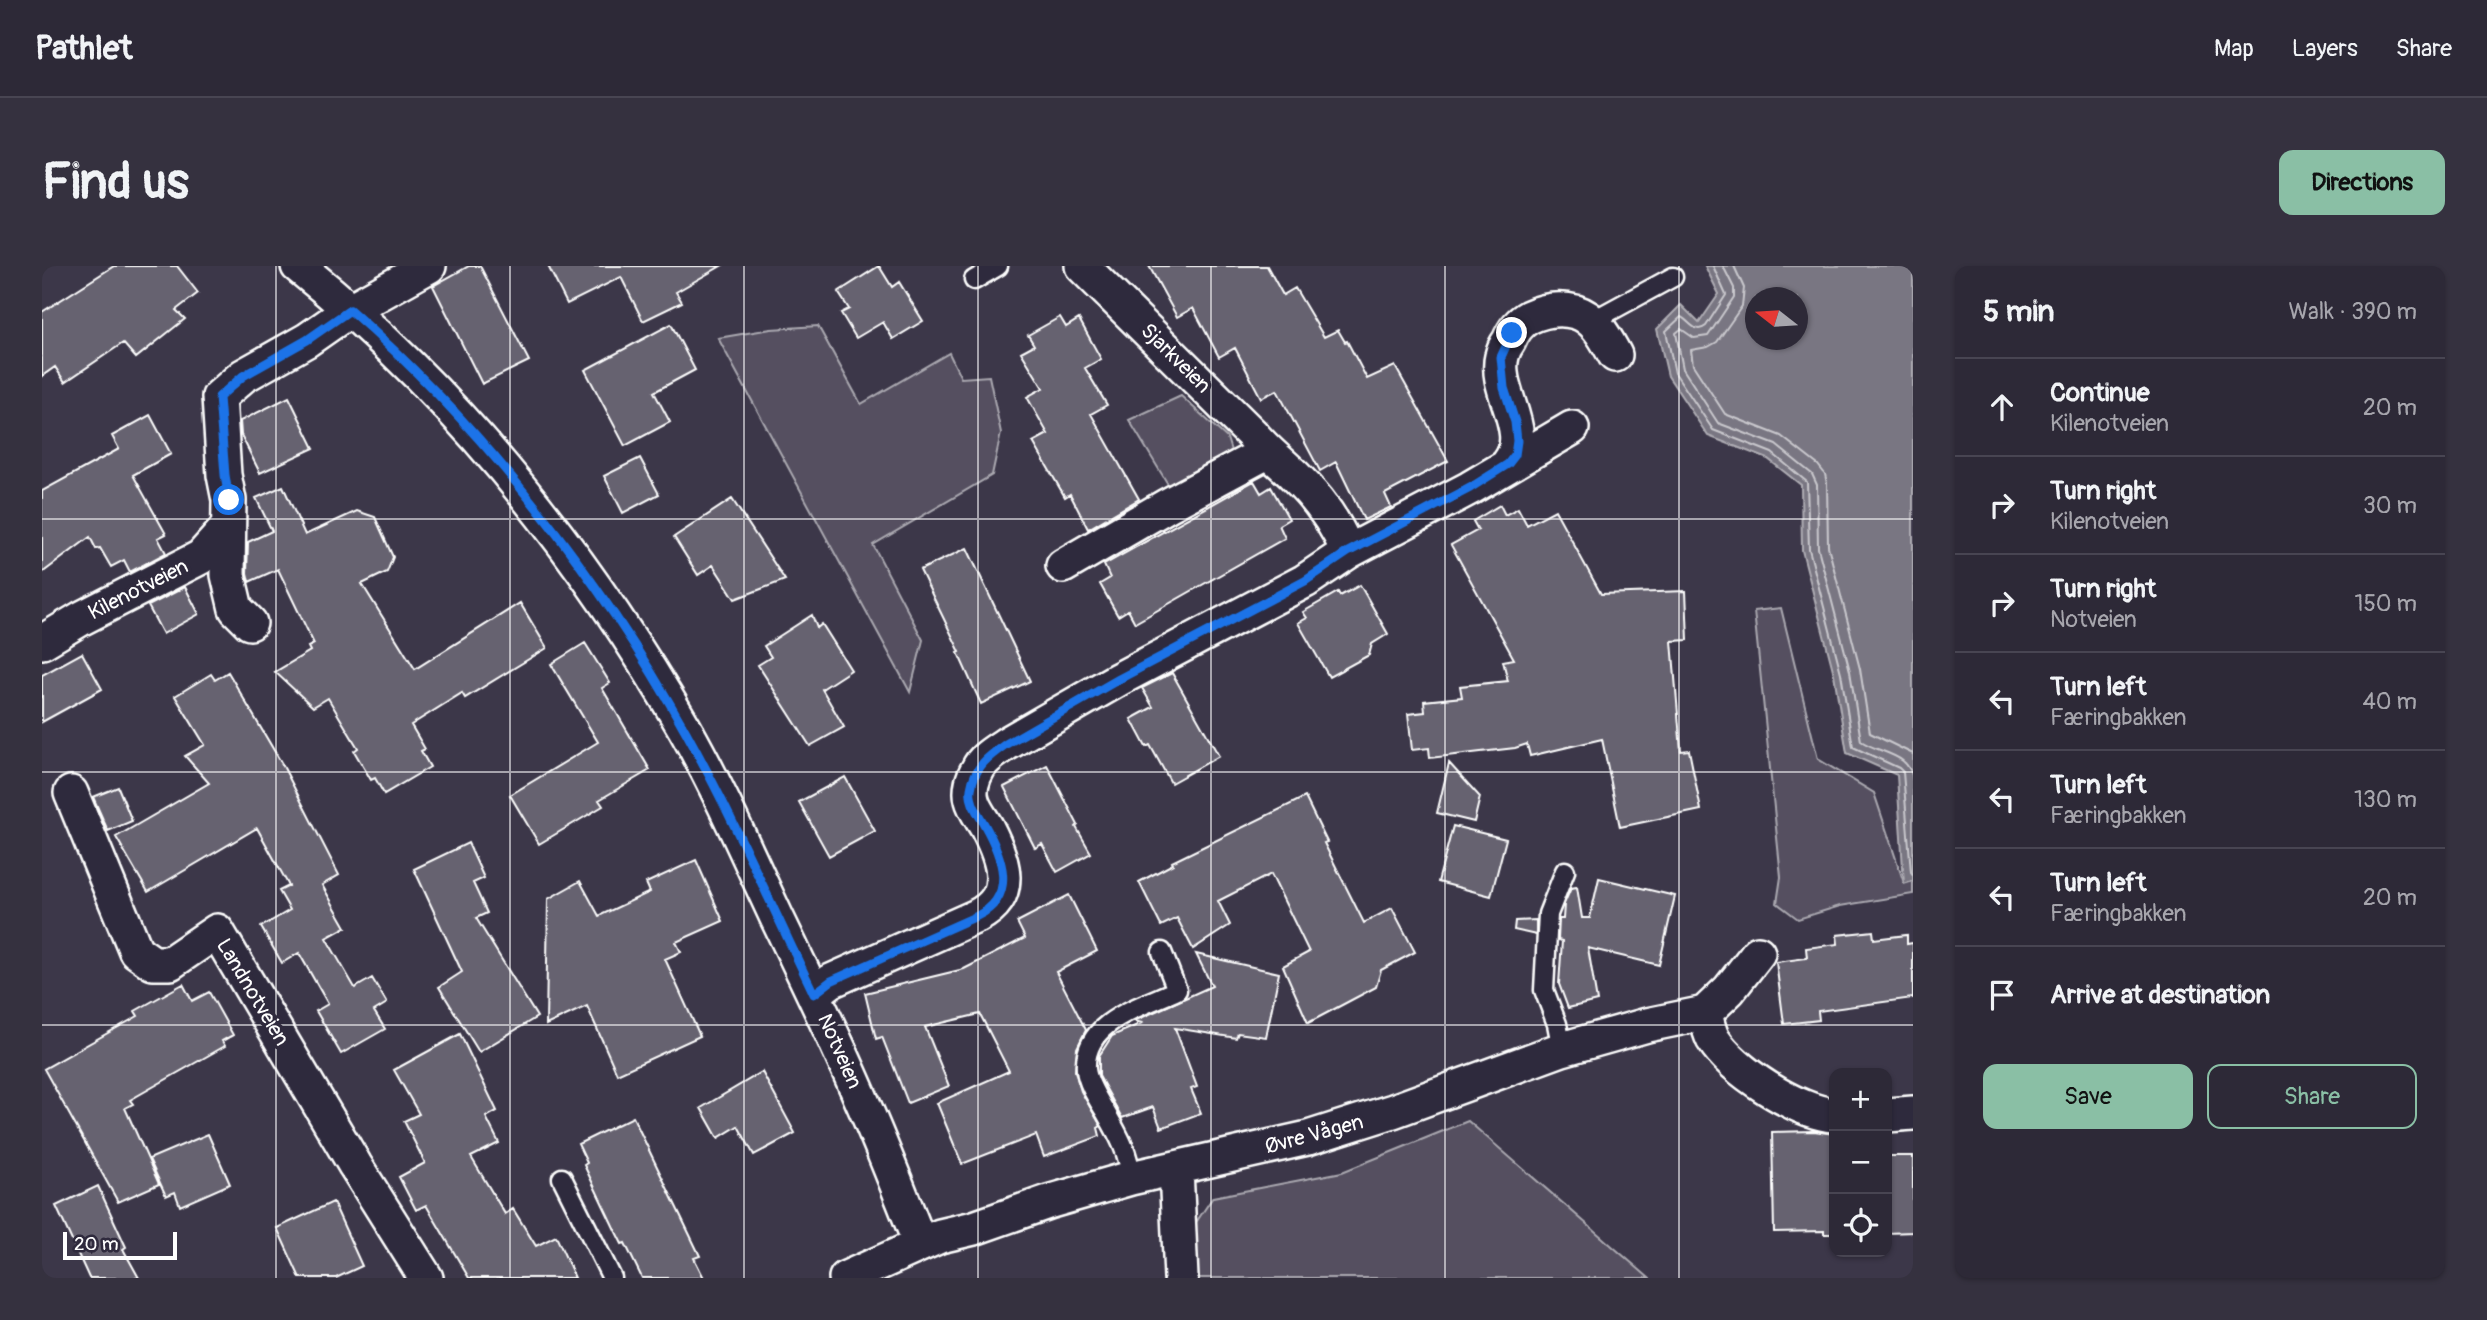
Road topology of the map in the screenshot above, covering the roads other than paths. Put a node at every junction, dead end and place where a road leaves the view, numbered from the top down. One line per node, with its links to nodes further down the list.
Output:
1 (298, 266): 7 (street, Notveien)
2 (429, 266): 7 (street)
3 (998, 266): 6 (lane)
4 (1082, 266): 11 (street, Sjarkveien)
5 (1673, 277): 8 (lane)
6 (974, 280)
7 (350, 310): 13 (street); 22 (street, Notveien)
8 (1592, 321): 9 (street); 12 (street)
9 (1615, 355)
10 (1572, 428): 12 (street)
11 (1267, 452): 14 (street, Sjarkveien); 15 (street)
12 (1508, 464): 14 (street)
13 (228, 528): 16 (street); 17 (street, Kilenotveien)
14 (1348, 552): 22 (street)
15 (1063, 566)
16 (250, 623)
17 (42, 642)
18 (71, 793): 32 (street, Landnotveien)
19 (1565, 871): 24 (lane)
20 (1162, 952): 30 (lane)
21 (1758, 953): 23 (street)
22 (814, 994): 31 (street, Notveien)
23 (1704, 1013): 24 (street, Øvre Vågen); 26 (street)
24 (1562, 1049): 28 (street, Øvre Vågen)
25 (1913, 1113): 27 (street)
26 (1829, 1115)
27 (1892, 1115)
28 (1175, 1169): 30 (street, Øvre Vågen); 35 (street)
29 (562, 1178): 33 (lane)
30 (1131, 1178): 31 (street, Øvre Vågen)
31 (920, 1243): 34 (street, Øvre Vågen)
32 (426, 1278)
33 (612, 1278)
34 (846, 1278)
35 (1181, 1278)

